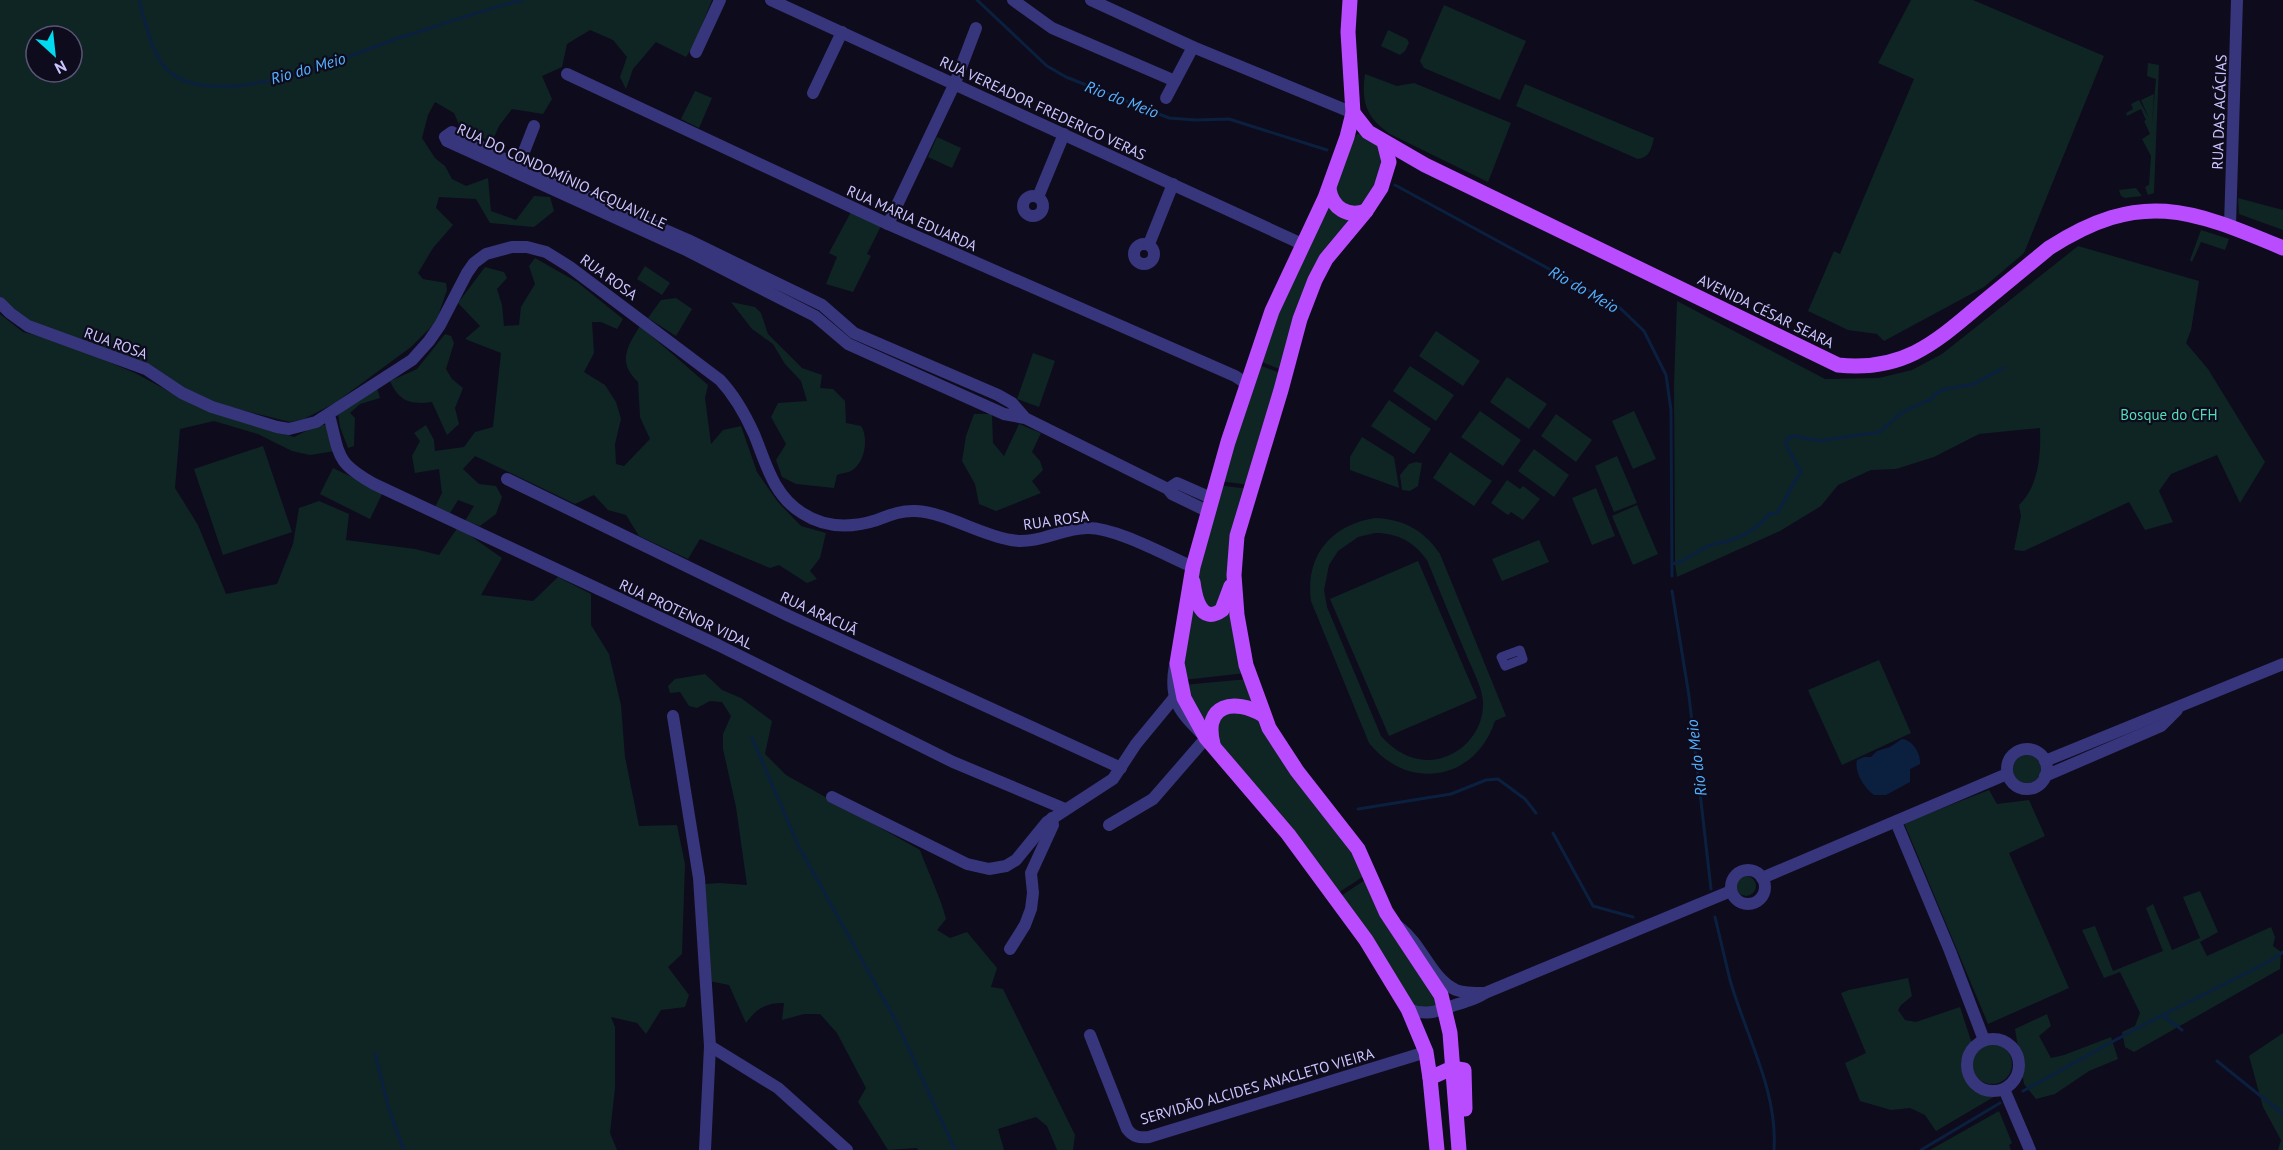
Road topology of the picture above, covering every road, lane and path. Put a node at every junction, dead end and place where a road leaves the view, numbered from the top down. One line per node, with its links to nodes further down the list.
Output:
1 (720, 0): 10 (street)
2 (771, 0): 8 (street, RUA VEREADOR FREDERICO VERAS)
3 (1013, 0): 12 (street)
4 (1091, 0): 9 (street)
5 (1350, 0): 16 (main road)
6 (2237, 0): 30 (street, RUA DAS ACÁCIAS)
7 (976, 28): 13 (street)
8 (842, 32): 13 (street, RUA VEREADOR FREDERICO VERAS); 14 (street)
9 (1192, 47): 12 (street); 16 (street)
10 (696, 52)
11 (567, 74): 29 (street, RUA MARIA EDUARDA)
12 (1175, 81): 15 (street)
13 (955, 83): 19 (street, RUA VEREADOR FREDERICO VERAS); 29 (street)
14 (813, 93)
15 (1166, 98)
16 (1353, 113): 18 (main road, AVENIDA CÉSAR SEARA); 20 (main road)
17 (534, 126): 24 (street)
18 (1368, 132): 20 (main road); 21 (main road, AVENIDA CÉSAR SEARA)
19 (1064, 134): 25 (street, RUA VEREADOR FREDERICO VERAS); 27 (street)
20 (1347, 137): 26 (main road)
21 (1384, 142): 22 (main road, AVENIDA CÉSAR SEARA); 23 (main road)
22 (1425, 165): 23 (main road, AVENIDA CÉSAR SEARA); 30 (main road, AVENIDA CÉSAR SEARA)
23 (1388, 169): 28 (main road)
24 (517, 170): 24 (street, RUA DO CONDOMÍNIO ACQUAVILLE); 34 (street, RUA DO CONDOMÍNIO ACQUAVILLE)
25 (1173, 184): 31 (street, RUA VEREADOR FREDERICO VERAS); 32 (street)
26 (1329, 189): 28 (main road); 31 (main road)
27 (1038, 197)
28 (1366, 211): 44 (main road)
29 (888, 224): 39 (street, RUA MARIA EDUARDA)
30 (2230, 225): 33 (main road, AVENIDA CÉSAR SEARA)
31 (1302, 243): 39 (main road)
32 (1149, 244)
33 (2283, 248)
34 (769, 286): 36 (street, RUA DO CONDOMÍNIO ACQUAVILLE); 37 (street, RUA DO CONDOMÍNIO ACQUAVILLE)
35 (0, 303): 40 (street, RUA ROSA)
36 (854, 333): 37 (street); 38 (street, RUA DO CONDOMÍNIO ACQUAVILLE)
37 (848, 344): 38 (street, RUA DO CONDOMÍNIO ACQUAVILLE)
38 (919, 367): 42 (street, RUA DO CONDOMÍNIO ACQUAVILLE)
39 (1247, 384): 42 (main road)
40 (329, 415): 43 (street, RUA ROSA); 57 (street, RUA PROTENOR VIDAL)
41 (507, 479): 53 (street, RUA ARACUÃ)
42 (1209, 505): 43 (main road)
43 (1193, 570): 44 (main road); 45 (main road)
44 (1234, 575): 49 (main road)
45 (1178, 653): 47 (street); 51 (main road)
46 (2283, 664): 48 (street)
47 (1174, 698): 51 (street); 53 (street)
48 (2181, 706): 52 (street); 55 (street)
49 (1263, 715): 51 (main road); 63 (main road)
50 (673, 716): 71 (street)
51 (1210, 743): 59 (street); 68 (main road)
52 (2045, 761): 54 (street); 55 (street)
53 (1120, 768): 57 (street)
54 (2007, 774): 55 (street); 58 (street)
55 (2045, 776)
56 (832, 797): 60 (street)
57 (1065, 809): 60 (street)
58 (1896, 822): 61 (street); 70 (street)
59 (1109, 825)
60 (1055, 826): 64 (street)
61 (1762, 878): 62 (street); 62 (street)
62 (1731, 891): 65 (street)
63 (1393, 921): 65 (street); 66 (main road)
64 (1010, 949)
65 (1485, 993): 66 (street); 67 (street)
66 (1441, 995): 67 (main road)
67 (1452, 1007): 68 (street); 73 (main road)
68 (1408, 1009): 72 (main road)
69 (1090, 1035): 72 (street, SERVIDÃO ALCIDES ANACLETO VIEIRA)
70 (1984, 1040): 75 (street); 75 (street)
71 (710, 1046): 76 (street); 77 (street)
72 (1426, 1052): 74 (main road)
73 (1452, 1068): 74 (main road); 79 (main road); 80 (main road)
74 (1430, 1078): 78 (main road)
75 (2004, 1089): 81 (street)
76 (705, 1150)
77 (847, 1150)
78 (1437, 1150)
79 (1459, 1150)
80 (1467, 1150)
81 (2030, 1150)

